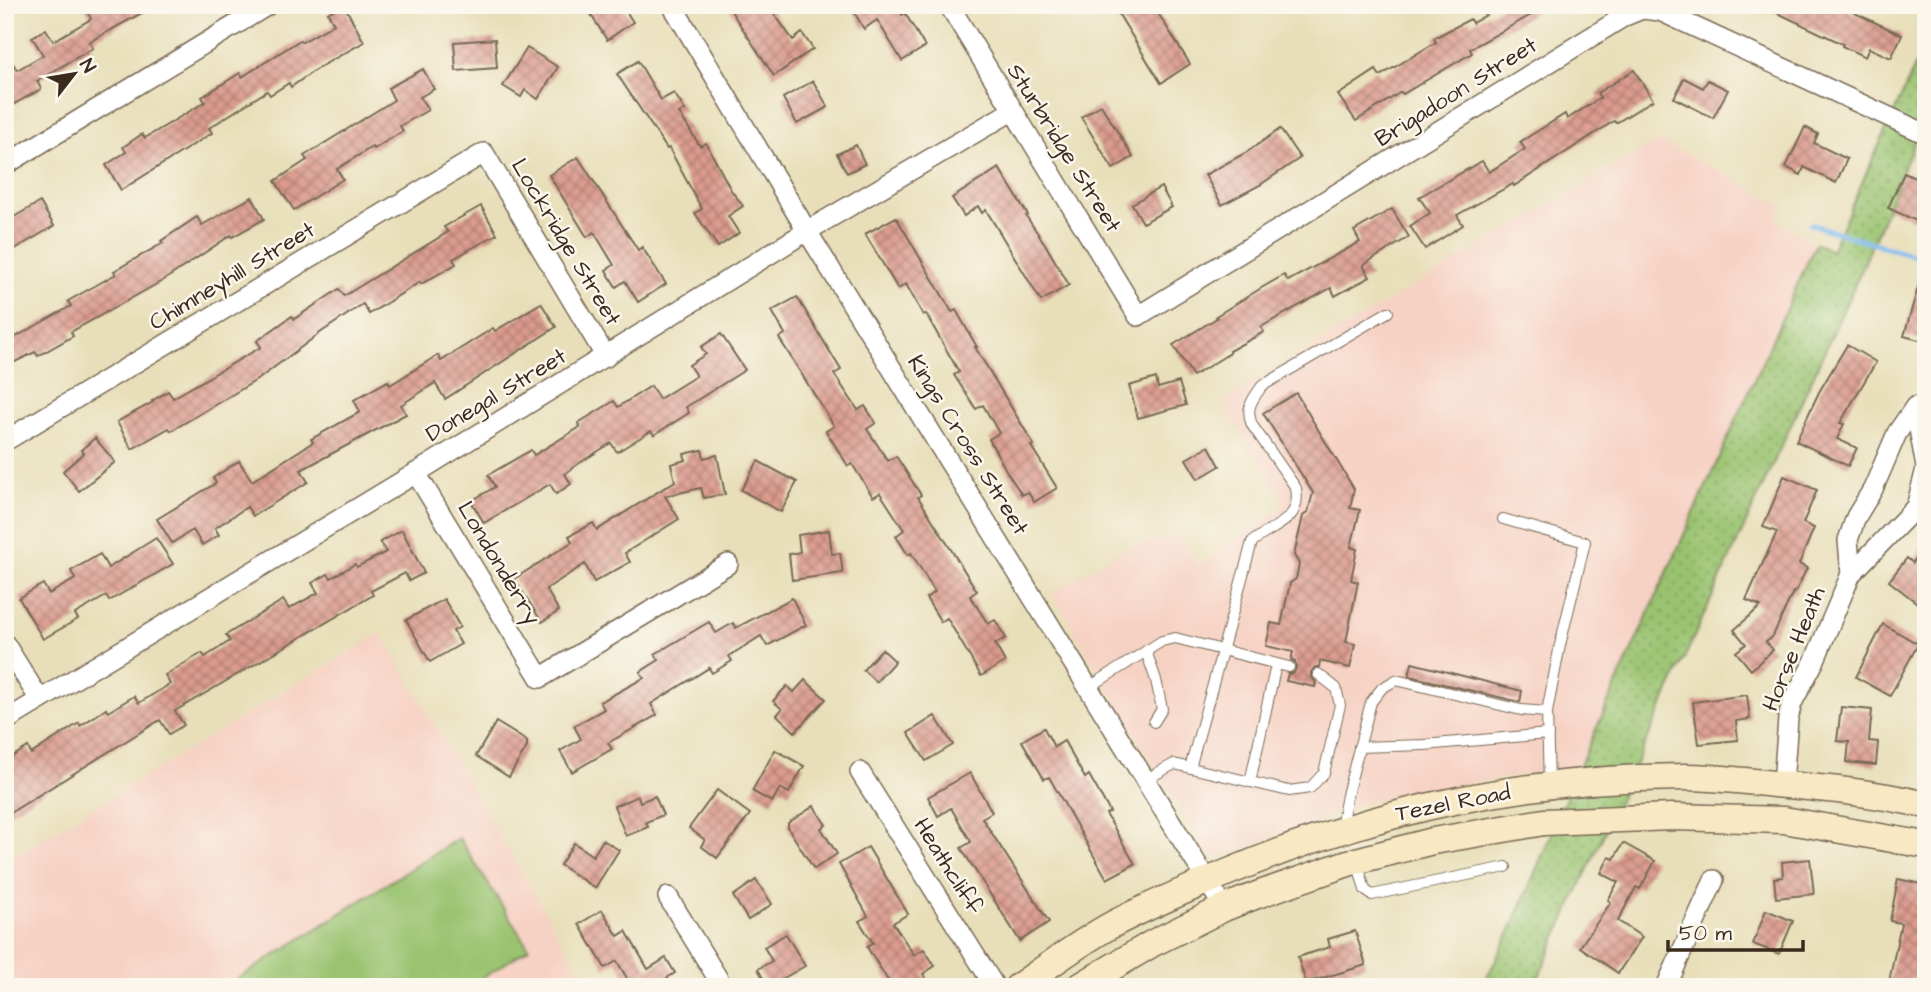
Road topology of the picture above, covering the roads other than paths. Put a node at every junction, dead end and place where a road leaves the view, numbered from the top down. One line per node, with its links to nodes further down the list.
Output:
1 (268, 5): 7 (street)
2 (672, 5): 8 (street, Kings Cross Street)
3 (949, 5): 4 (street, Sturbridge Street)
4 (1012, 111): 8 (street, Donegal Street); 10 (street, Sturbridge Street)
5 (1926, 134): 10 (street, Brigadoon Street)
6 (484, 153): 11 (street, Lockridge Street); 12 (street, Chimneyhill Street)
7 (5, 165)
8 (807, 231): 11 (street, Donegal Street); 24 (street, Kings Cross Street)
9 (1388, 312): 19 (lane)
10 (1138, 316)
11 (606, 357): 14 (street, Donegal Street)
12 (5, 441)
13 (1926, 468): 17 (street, Horse Heath); 17 (street, Horse Heath)
14 (416, 473): 16 (street, Londonderry); 25 (street, Donegal Street)
15 (1503, 519): 26 (lane)
16 (728, 564)
17 (1851, 574): 35 (street, Horse Heath)
18 (5, 643): 25 (street)
19 (1222, 650): 20 (lane); 21 (lane); 31 (lane)
20 (1146, 651): 24 (lane); 28 (lane)
21 (1276, 665): 22 (lane); 34 (lane)
22 (1289, 667)
23 (1318, 674): 34 (lane)
24 (1088, 688): 33 (street, Kings Cross Street)
25 (40, 700): 27 (street, Donegal Street)
26 (1547, 712): 29 (lane); 30 (lane)
27 (5, 721)
28 (1154, 722)
29 (1548, 734): 30 (lane); 36 (lane)
30 (1359, 747): 38 (lane)
31 (1190, 768): 33 (lane); 34 (lane)
32 (860, 772): 47 (street, Heathcliff)
33 (1145, 780): 43 (street, Kings Cross Street)
34 (1250, 782)
35 (1783, 785): 36 (main road, Tezel Road); 37 (main road, Tezel Road)
36 (1549, 786): 38 (main road, Tezel Road)
37 (1926, 805)
38 (1341, 830): 43 (main road, Tezel Road)
39 (1926, 845): 40 (main road, Tezel Road)
40 (1357, 861): 41 (lane); 45 (main road, Tezel Road)
41 (1506, 867)
42 (1714, 880): 50 (street)
43 (1207, 881): 45 (street, Kings Cross Street); 48 (main road, Tezel Road)
44 (668, 897): 46 (street)
45 (1224, 908): 49 (main road, Tezel Road)
46 (723, 987)
47 (995, 987)
48 (1017, 987)
49 (1079, 987)
50 (1666, 987)

